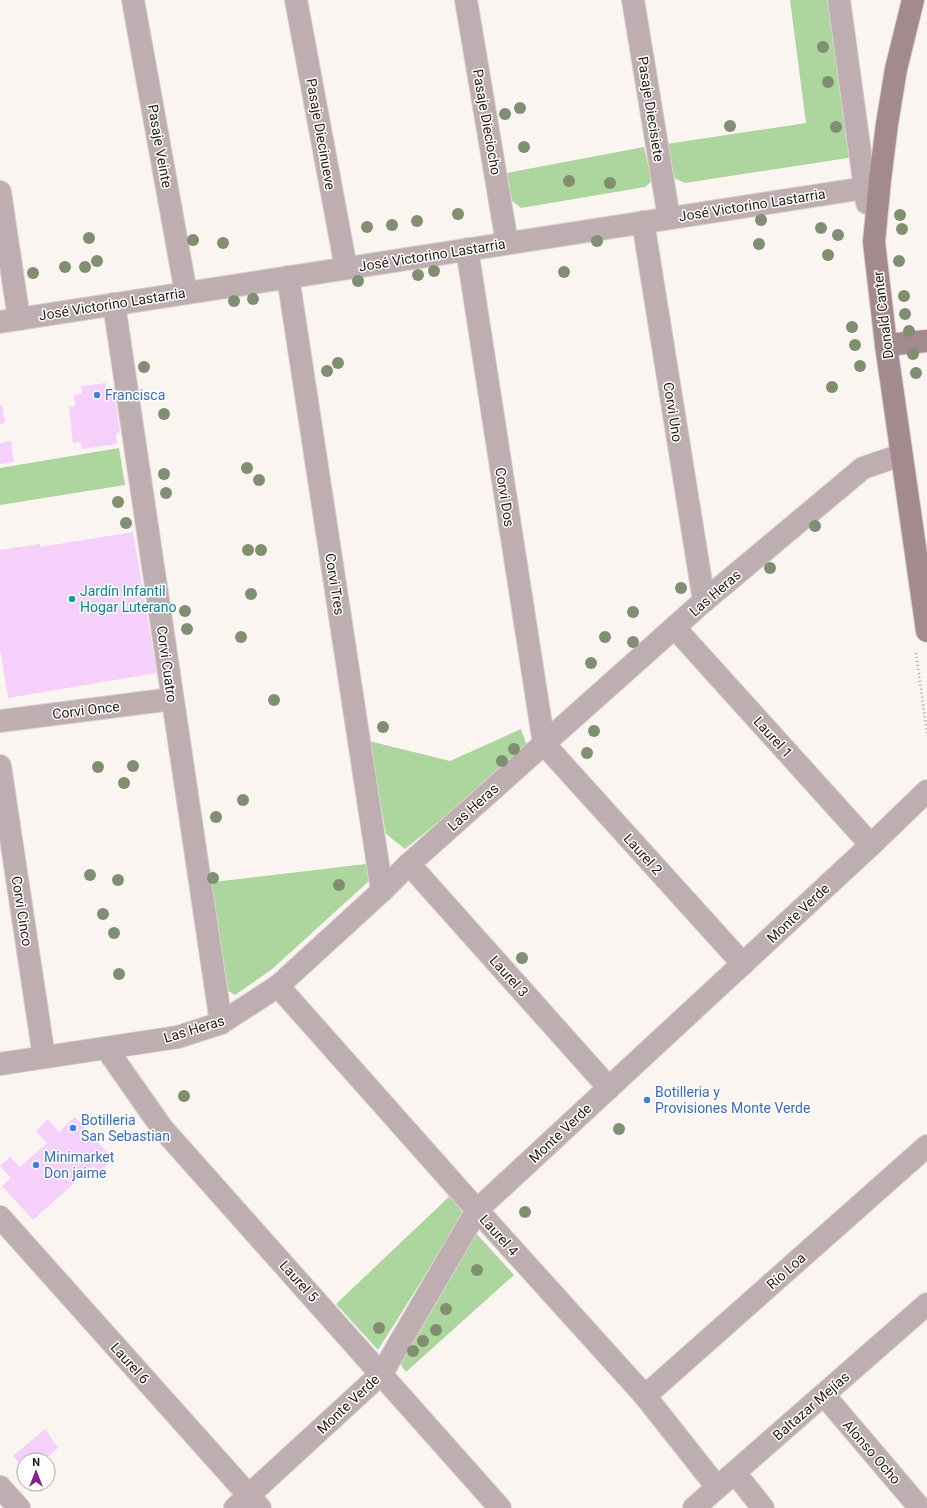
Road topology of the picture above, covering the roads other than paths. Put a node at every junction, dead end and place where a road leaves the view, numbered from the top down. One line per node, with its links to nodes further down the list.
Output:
1 (133, 0): 16 (street, Pasaje Veinte)
2 (296, 0): 14 (street, Pasaje Diecinueve)
3 (466, 0): 12 (street, Pasaje Dieciocho)
4 (633, 0): 9 (street, Pasaje Diecisiete)
5 (839, 0): 7 (street, Donald Canter)
6 (913, 0): 11 (main road)
7 (864, 188): 9 (street, José Victorino Lastarria); 11 (street, Donald Canter)
8 (0, 192): 18 (street)
9 (669, 218): 10 (street, José Victorino Lastarria)
10 (642, 222): 12 (street, José Victorino Lastarria); 22 (street, Corvi Uno)
11 (874, 242): 20 (main road, Donald Canter)
12 (507, 243): 13 (street, José Victorino Lastarria)
13 (467, 249): 14 (street, José Victorino Lastarria); 27 (street, Corvi Dos)
14 (346, 268): 15 (street, José Victorino Lastarria)
15 (288, 277): 16 (street, José Victorino Lastarria); 32 (street, Corvi Tres)
16 (186, 293): 17 (street, José Victorino Lastarria)
17 (114, 304): 18 (street, José Victorino Lastarria); 25 (street, Corvi Cuatro)
18 (10, 320)
19 (927, 342): 20 (main road)
20 (886, 345): 21 (main road, Donald Canter)
21 (901, 455): 22 (street, Las Heras); 24 (main road, Donald Canter)
22 (704, 601): 23 (street, Las Heras)
23 (676, 628): 27 (street, Las Heras); 30 (street, Laurel 1)
24 (927, 631)
25 (172, 699): 26 (street, Corvi Once); 35 (street, Corvi Cuatro)
26 (0, 721)
27 (544, 744): 31 (street, Las Heras); 33 (street, Laurel 2)
28 (0, 766): 37 (street, Corvi Cinco)
29 (927, 791): 30 (street, Monte Verde)
30 (871, 845): 33 (street, Monte Verde)
31 (409, 864): 32 (street, Las Heras); 39 (street, Laurel 3)
32 (382, 891): 34 (street, Las Heras)
33 (743, 964): 39 (street, Monte Verde)
34 (278, 986): 35 (street, Las Heras); 41 (street, Laurel 4)
35 (221, 1023): 36 (street, Las Heras)
36 (106, 1048): 37 (street, Las Heras); 44 (street, Laurel 5)
37 (44, 1057): 38 (street, Las Heras)
38 (0, 1064)
39 (609, 1088): 41 (street, Monte Verde)
40 (927, 1146): 46 (street, Río Loa)
41 (477, 1210): 44 (street, Monte Verde); 46 (street, Laurel 4)
42 (0, 1217): 50 (street, Laurel 6)
43 (927, 1304): 45 (street, Baltazar Mejías)
44 (382, 1373): 50 (street, Monte Verde); 52 (street, Laurel 5)
45 (824, 1395): 47 (street, Baltazar Mejías); 55 (street, Alonso Ocho)
46 (645, 1396): 49 (street, Laurel 4)
47 (735, 1474): 49 (street, Baltazar Mejías); 54 (street)
48 (0, 1487): 51 (street)
49 (717, 1487): 53 (street, Baltazar Mejías)
50 (248, 1504)
51 (19, 1508)
52 (500, 1508)
53 (694, 1508)
54 (763, 1508)
55 (920, 1508)

